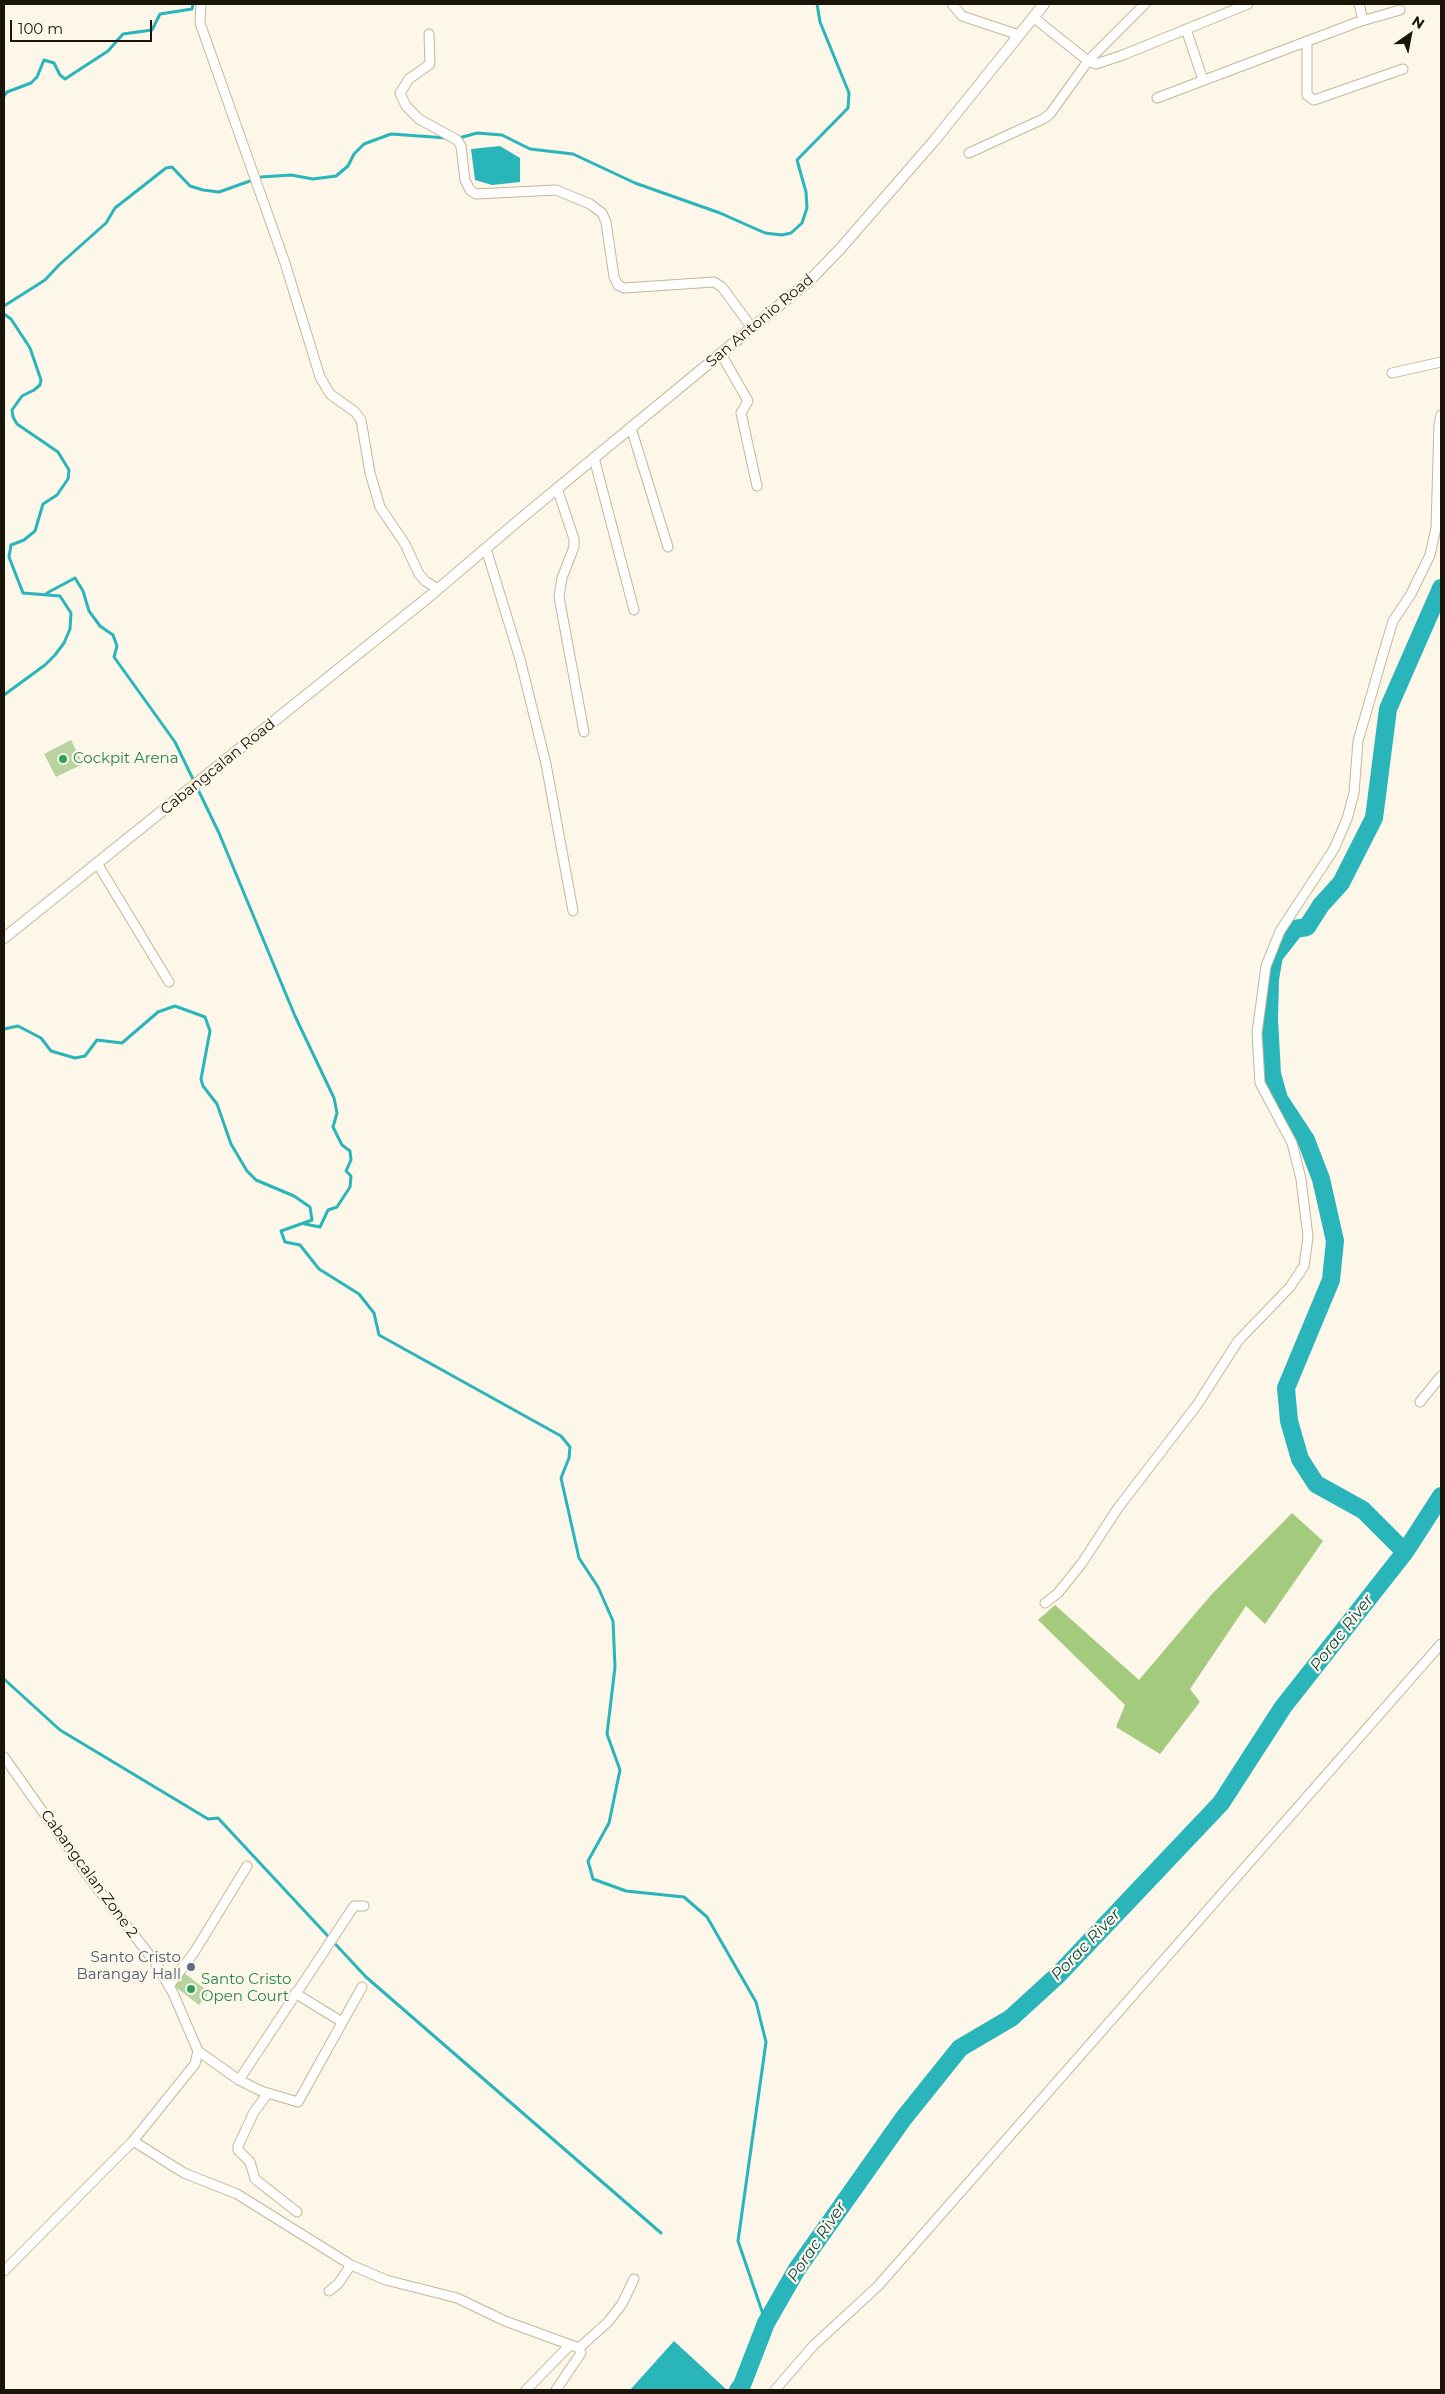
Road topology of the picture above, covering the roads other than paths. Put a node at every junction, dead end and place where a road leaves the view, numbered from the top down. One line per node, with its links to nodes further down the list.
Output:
1 (201, 4): 30 (street)
2 (952, 4): 12 (street)
3 (1044, 4): 8 (street, San Antonio Road)
4 (1145, 4): 14 (street)
5 (1248, 4): 10 (street)
6 (1358, 4): 9 (street)
7 (1400, 10): 9 (street)
8 (1033, 17): 12 (street, San Antonio Road); 14 (street)
9 (1363, 20): 13 (street)
10 (1186, 29): 14 (street); 16 (street)
11 (429, 34): 19 (street)
12 (1019, 35): 19 (street, San Antonio Road)
13 (1306, 41): 15 (street); 16 (street)
14 (1088, 61): 18 (street)
15 (1403, 69)
16 (1203, 80): 17 (street)
17 (1157, 98)
18 (969, 153)
19 (752, 328): 20 (street, San Antonio Road)
20 (721, 354): 24 (street, San Antonio Road); 26 (street)
21 (1441, 362): 22 (street)
22 (1392, 373)
23 (1441, 415): 39 (street)
24 (631, 428): 25 (street, San Antonio Road); 28 (street)
25 (594, 458): 27 (street, San Antonio Road); 31 (street)
26 (757, 486)
27 (557, 488): 29 (street, San Antonio Road); 32 (street)
28 (668, 547)
29 (486, 549): 30 (street, San Antonio Road); 34 (street)
30 (435, 592): 33 (street, Cabangcalan Road)
31 (634, 610)
32 (584, 732)
33 (97, 863): 35 (street, Cabangcalan Road); 36 (street)
34 (573, 911)
35 (4, 938)
36 (169, 982)
37 (1441, 1376): 38 (street)
38 (1420, 1402)
39 (1045, 1603)
40 (1441, 1644): 60 (street)
41 (4, 1757): 44 (street, Cabangcalan Zone 2)
42 (247, 1866): 44 (street)
43 (364, 1906): 46 (street)
44 (169, 1986): 48 (street, Cabangcalan Zone 2)
45 (362, 1987): 47 (street)
46 (294, 1993): 47 (street); 49 (street)
47 (342, 2022): 50 (street)
48 (198, 2051): 49 (street); 51 (street)
49 (239, 2080): 50 (street)
50 (268, 2093): 52 (street)
51 (133, 2141): 53 (street); 54 (street)
52 (297, 2212)
53 (351, 2265): 56 (street); 57 (street)
54 (4, 2271)
55 (634, 2279): 57 (street)
56 (329, 2291)
57 (575, 2346): 58 (street); 59 (street)
58 (526, 2390)
59 (556, 2390)
60 (774, 2390)

